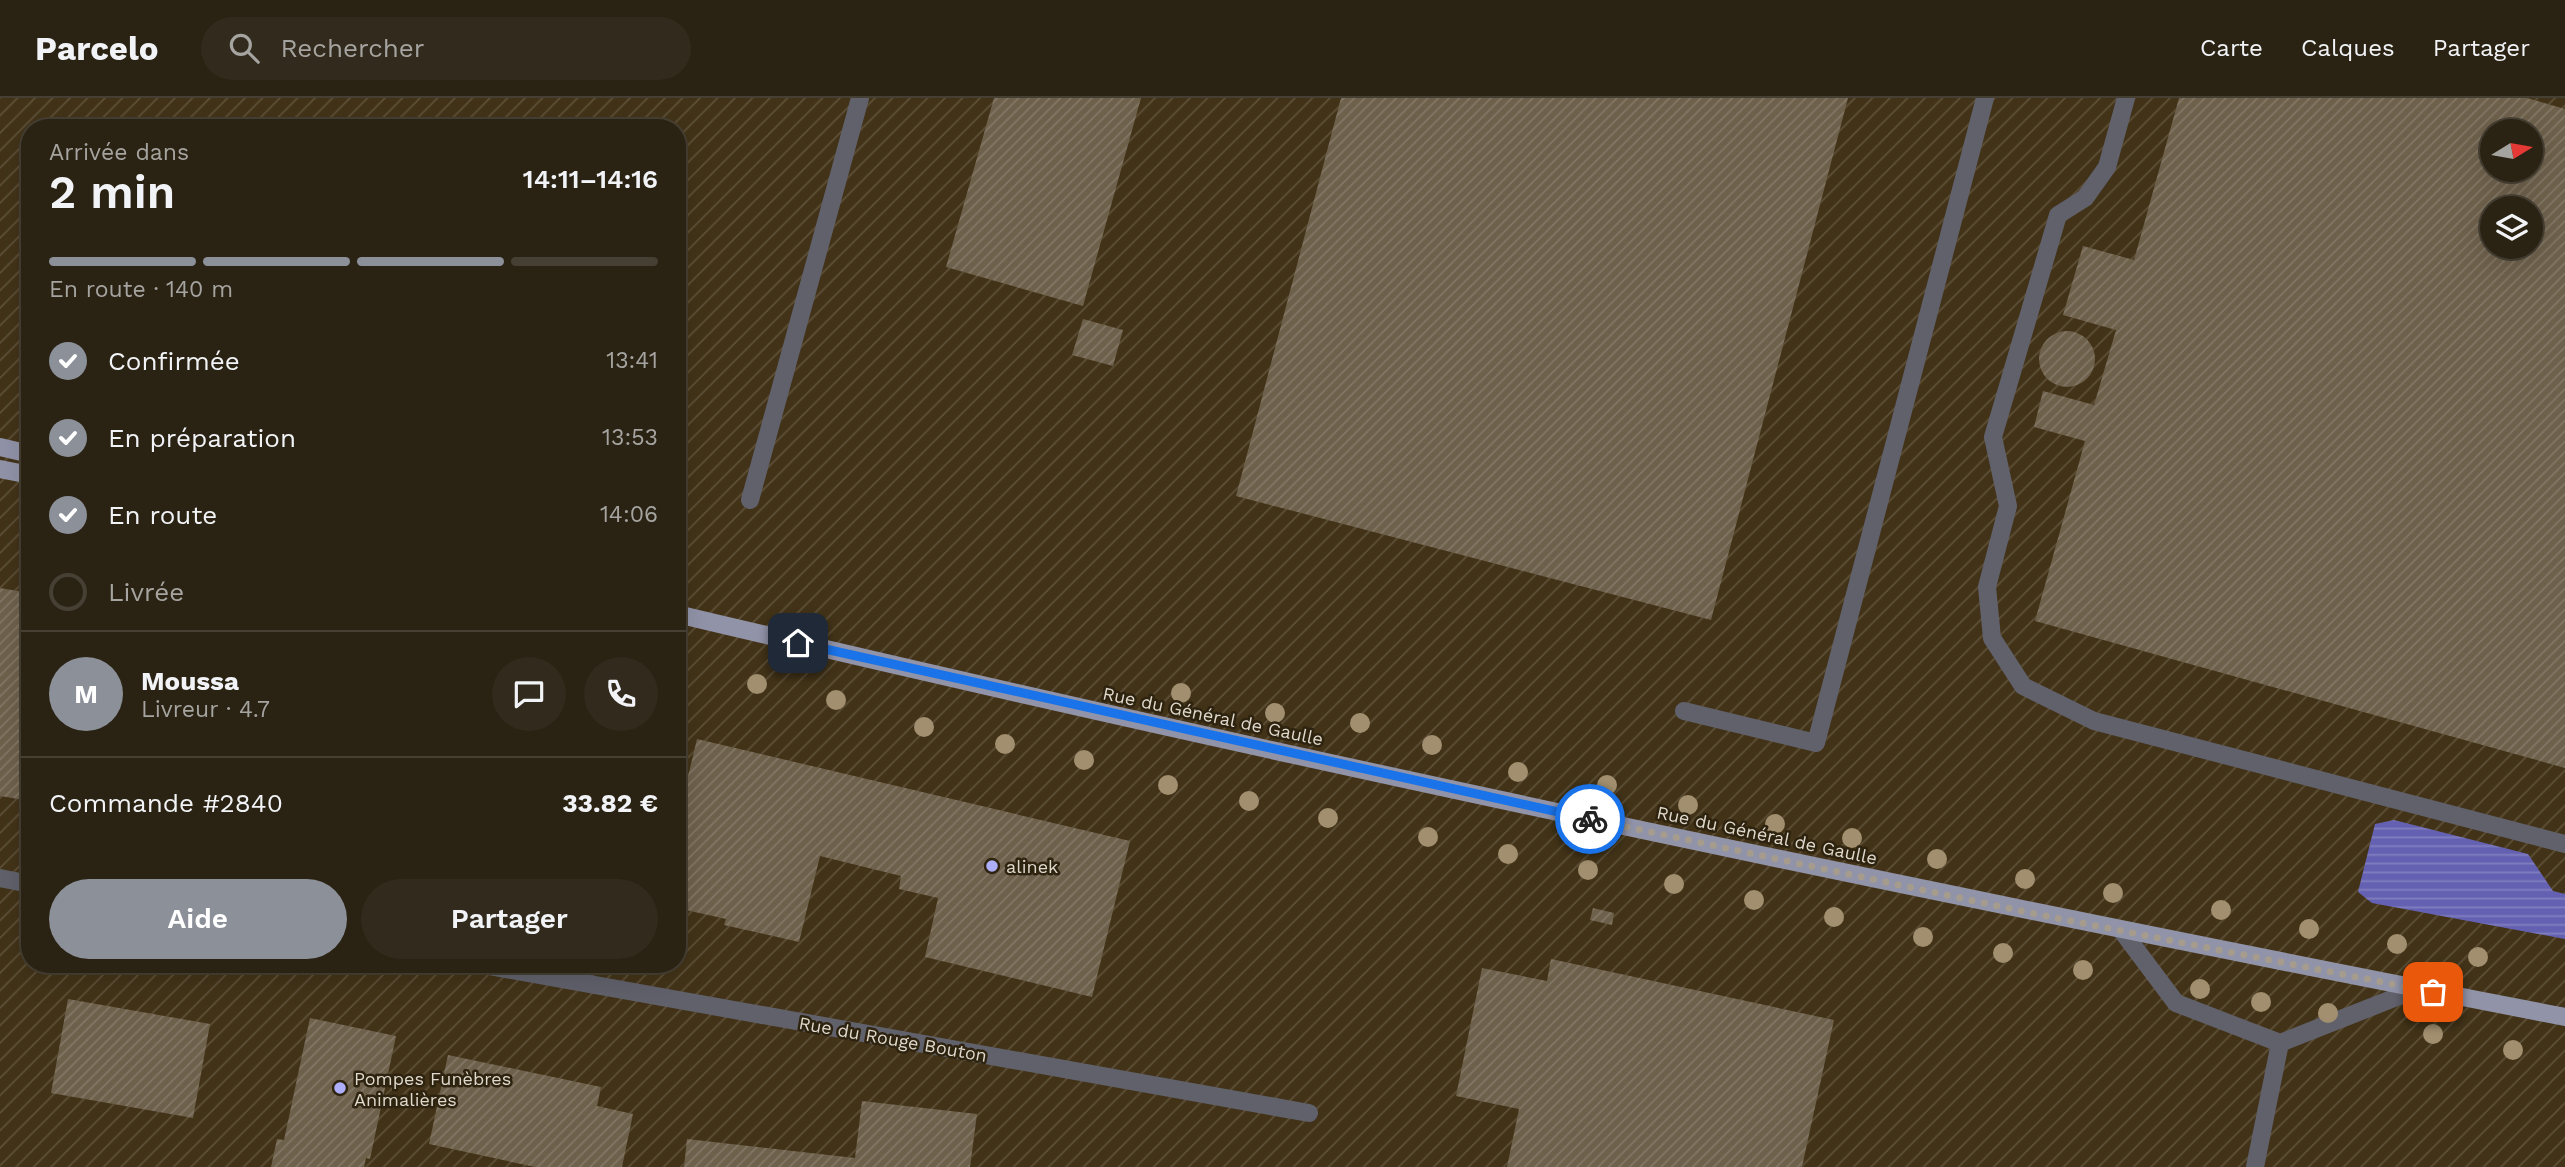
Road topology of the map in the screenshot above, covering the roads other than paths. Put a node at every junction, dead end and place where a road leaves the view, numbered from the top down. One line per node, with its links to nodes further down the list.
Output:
1 (860, 98): 8 (street)
2 (1985, 98): 10 (street)
3 (2126, 98): 11 (street)
4 (0, 447): 5 (main road)
5 (21, 452)
6 (0, 469): 7 (main road)
7 (21, 473)
8 (750, 500)
9 (686, 616): 14 (main road, Rue du Général de Gaulle)
10 (1684, 710)
11 (2565, 844)
12 (0, 878): 13 (street)
13 (21, 882)
14 (2122, 931): 16 (main road, Rue du Général de Gaulle); 18 (street)
15 (528, 973): 19 (street, Rue du Rouge Bouton)
16 (2417, 989): 17 (main road, Rue du Général de Gaulle); 18 (street)
17 (2565, 1017)
18 (2280, 1043): 20 (street)
19 (1309, 1114)
20 (2255, 1167)

